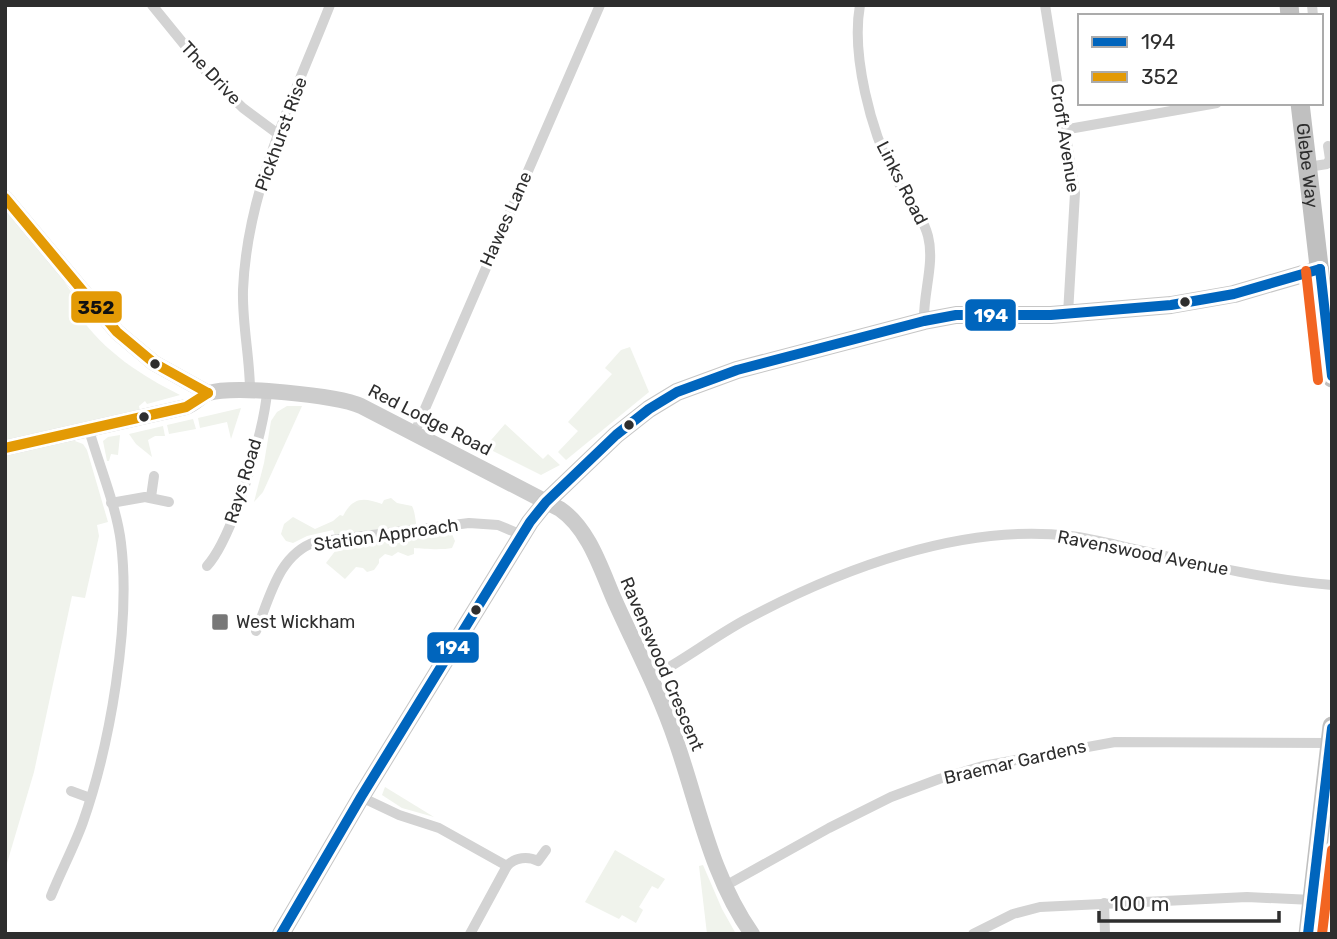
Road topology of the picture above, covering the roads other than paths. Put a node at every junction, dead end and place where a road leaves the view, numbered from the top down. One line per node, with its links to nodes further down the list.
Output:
1 (152, 5): 9 (street, The Drive)
2 (330, 5): 9 (street, Pickhurst Rise)
3 (600, 5): 21 (street, Hawes Lane)
4 (860, 5): 15 (street, Links Road)
5 (1045, 5): 8 (street, Croft Avenue)
6 (1206, 105): 8 (street)
7 (1300, 105): 11 (highway, Glebe Way)
8 (1063, 130): 14 (street, Croft Avenue)
9 (278, 134): 17 (street, Pickhurst Rise)
10 (1328, 146): 11 (street)
11 (1308, 167): 13 (highway, Glebe Way)
12 (5, 198): 19 (street)
13 (1326, 268): 14 (main road); 16 (highway, Glebe Way)
14 (1068, 314): 15 (main road)
15 (924, 321): 26 (main road)
16 (1332, 378)
17 (250, 391): 18 (street, Red Lodge Road); 19 (street, Red Lodge Road)
18 (267, 392): 21 (street, Red Lodge Road); 29 (street, Rays Road)
19 (208, 393): 20 (street, Red Lodge Road)
20 (89, 430): 22 (street, Red Lodge Road); 27 (street)
21 (414, 433): 26 (street, Red Lodge Road)
22 (5, 448)
23 (154, 476): 24 (street)
24 (151, 497): 25 (street); 27 (street)
25 (169, 502)
26 (546, 502): 28 (main road); 32 (street, Ravenswood Crescent)
27 (111, 503): 36 (street)
28 (522, 535): 31 (street, Station Approach); 35 (main road)
29 (207, 566)
30 (1332, 585): 32 (street, Ravenswood Avenue)
31 (256, 631)
32 (650, 678): 39 (street, Ravenswood Crescent)
33 (1331, 734): 39 (street, Braemar Gardens); 41 (highway)
34 (71, 791): 36 (street)
35 (362, 797): 38 (street); 44 (main road)
36 (90, 799): 40 (street)
37 (545, 850): 38 (street)
38 (507, 866): 43 (street)
39 (725, 886): 45 (street, Ravenswood Crescent)
40 (51, 895)
41 (1313, 900): 42 (street); 48 (highway)
42 (1104, 903): 46 (street); 47 (street)
43 (472, 933)
44 (281, 934)
45 (752, 934)
46 (973, 934)
47 (1105, 934)
48 (1308, 934)

